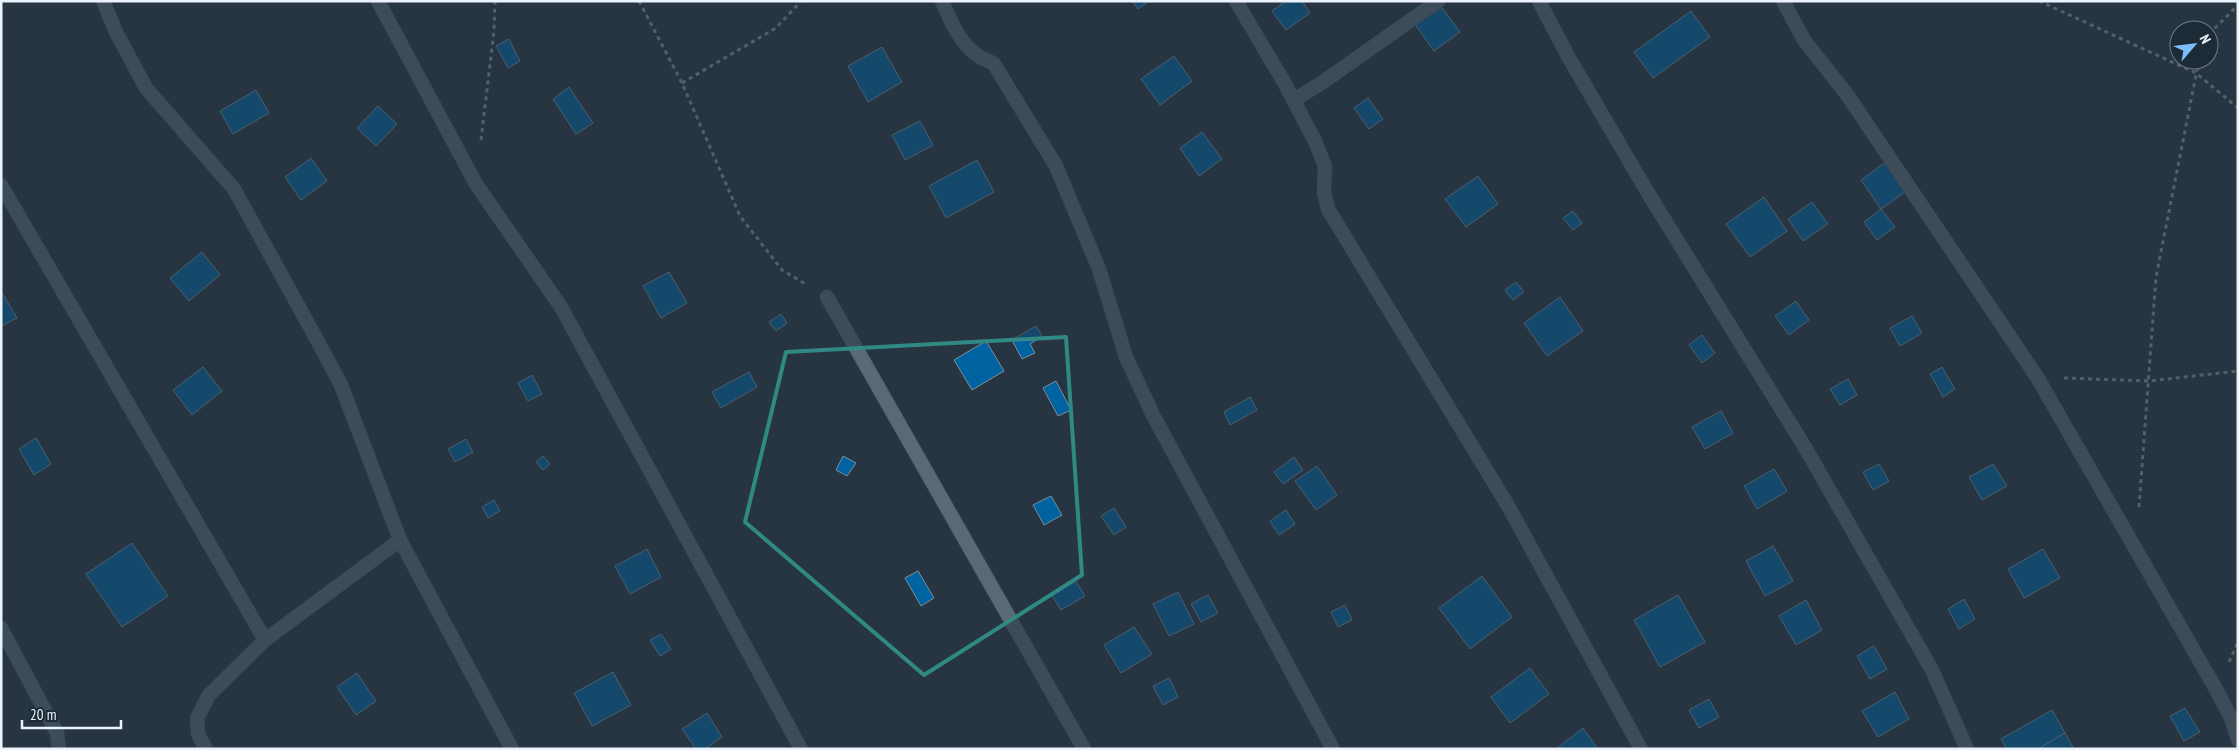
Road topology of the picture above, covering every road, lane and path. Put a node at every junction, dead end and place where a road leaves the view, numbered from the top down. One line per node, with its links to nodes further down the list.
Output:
1 (102, 1): 25 (street)
2 (378, 1): 19 (street)
3 (495, 1): 19 (path)
4 (639, 1): 16 (path)
5 (801, 1): 16 (path)
6 (942, 1): 35 (street)
7 (1236, 1): 17 (street)
8 (1438, 1): 17 (street)
9 (1539, 1): 37 (street)
10 (1784, 1): 23 (street)
11 (2039, 1): 15 (path)
12 (2238, 5): 13 (path)
13 (2219, 24)
14 (2197, 70): 15 (path)
15 (2196, 73): 18 (path); 24 (path)
16 (682, 82): 21 (path)
17 (1294, 100): 36 (street)
18 (2238, 108)
19 (476, 184): 33 (street)
20 (1, 185): 28 (street)
21 (827, 297): 34 (street)
22 (2238, 371): 24 (path)
23 (2038, 376): 24 (path); 26 (street)
24 (2149, 381): 26 (path)
25 (400, 540): 28 (street); 32 (street)
26 (2136, 552): 29 (street)
27 (1, 628): 30 (street)
28 (265, 640): 31 (street)
29 (2238, 740)
30 (59, 749)
31 (206, 749)
32 (512, 749)
33 (801, 749)
34 (1084, 749)
35 (1333, 749)
36 (1641, 749)
37 (1967, 749)

